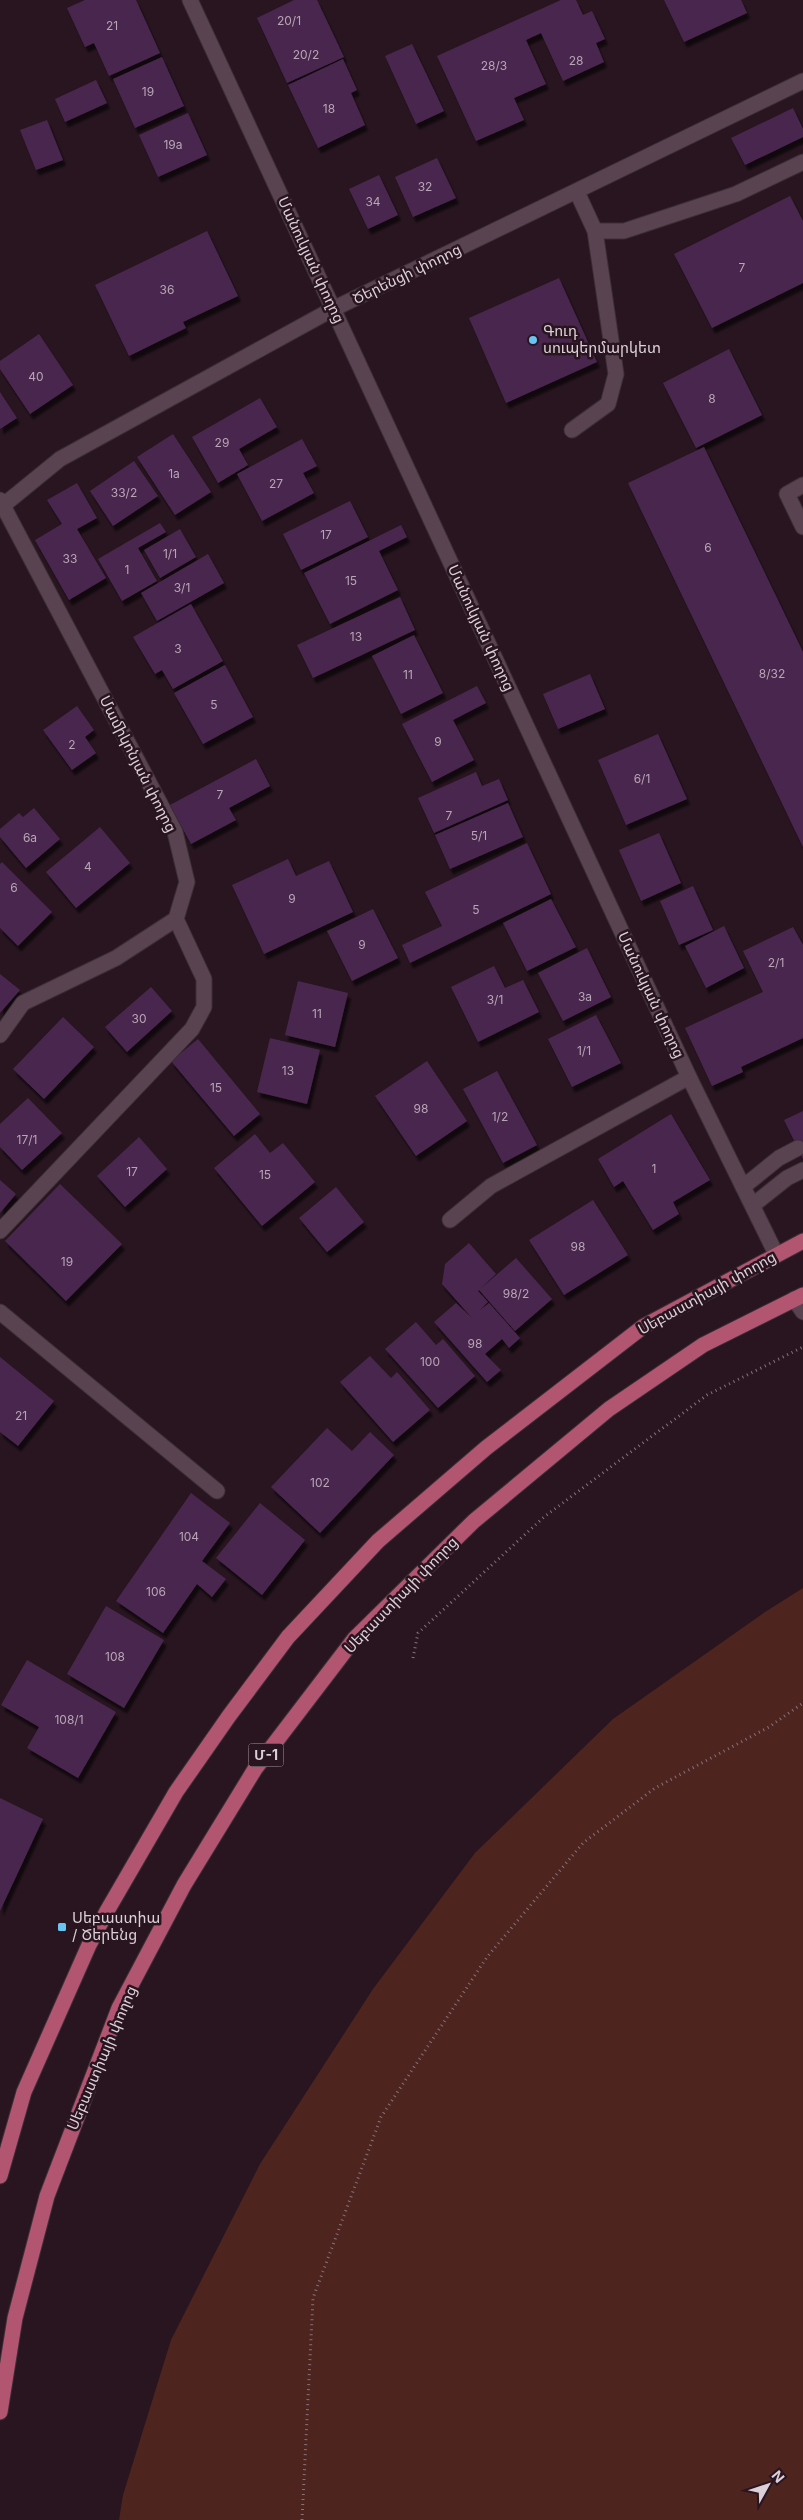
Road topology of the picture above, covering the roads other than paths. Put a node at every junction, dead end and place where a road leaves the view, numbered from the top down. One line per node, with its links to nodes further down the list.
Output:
1 (190, 0): 6 (street, Մանուկյան փողոց)
2 (803, 81): 4 (street, Ծերենցի փողոց)
3 (803, 162): 5 (street)
4 (577, 192): 5 (street); 6 (street, Ծերենցի փողոց)
5 (595, 232): 7 (street)
6 (333, 309): 9 (street, Ծերենցի փողոց); 13 (street, Մանուկյան փողոց)
7 (572, 430)
8 (803, 485): 10 (street)
9 (1, 504): 11 (street, Մամիկոնյան փողոց)
10 (803, 527)
11 (176, 919): 12 (street); 19 (street)
12 (0, 1035)
13 (689, 1077): 16 (street, Մանուկյան փողոց); 18 (street)
14 (798, 1148): 16 (street)
15 (803, 1170): 17 (street)
16 (743, 1187): 17 (street, Մանուկյան փողոց)
17 (753, 1205): 21 (street, Մանուկյան փողոց)
18 (450, 1220)
19 (0, 1231)
20 (803, 1240): 21 (main road, Սեբաստիայի փողոց)
21 (776, 1254): 26 (main road, Սեբաստիայի փողոց)
22 (799, 1297): 24 (street); 27 (main road, Սեբաստիայի փողոց / Մ-1)
23 (0, 1312): 25 (street)
24 (803, 1312)
25 (218, 1491)
26 (0, 2176)
27 (0, 2412)

